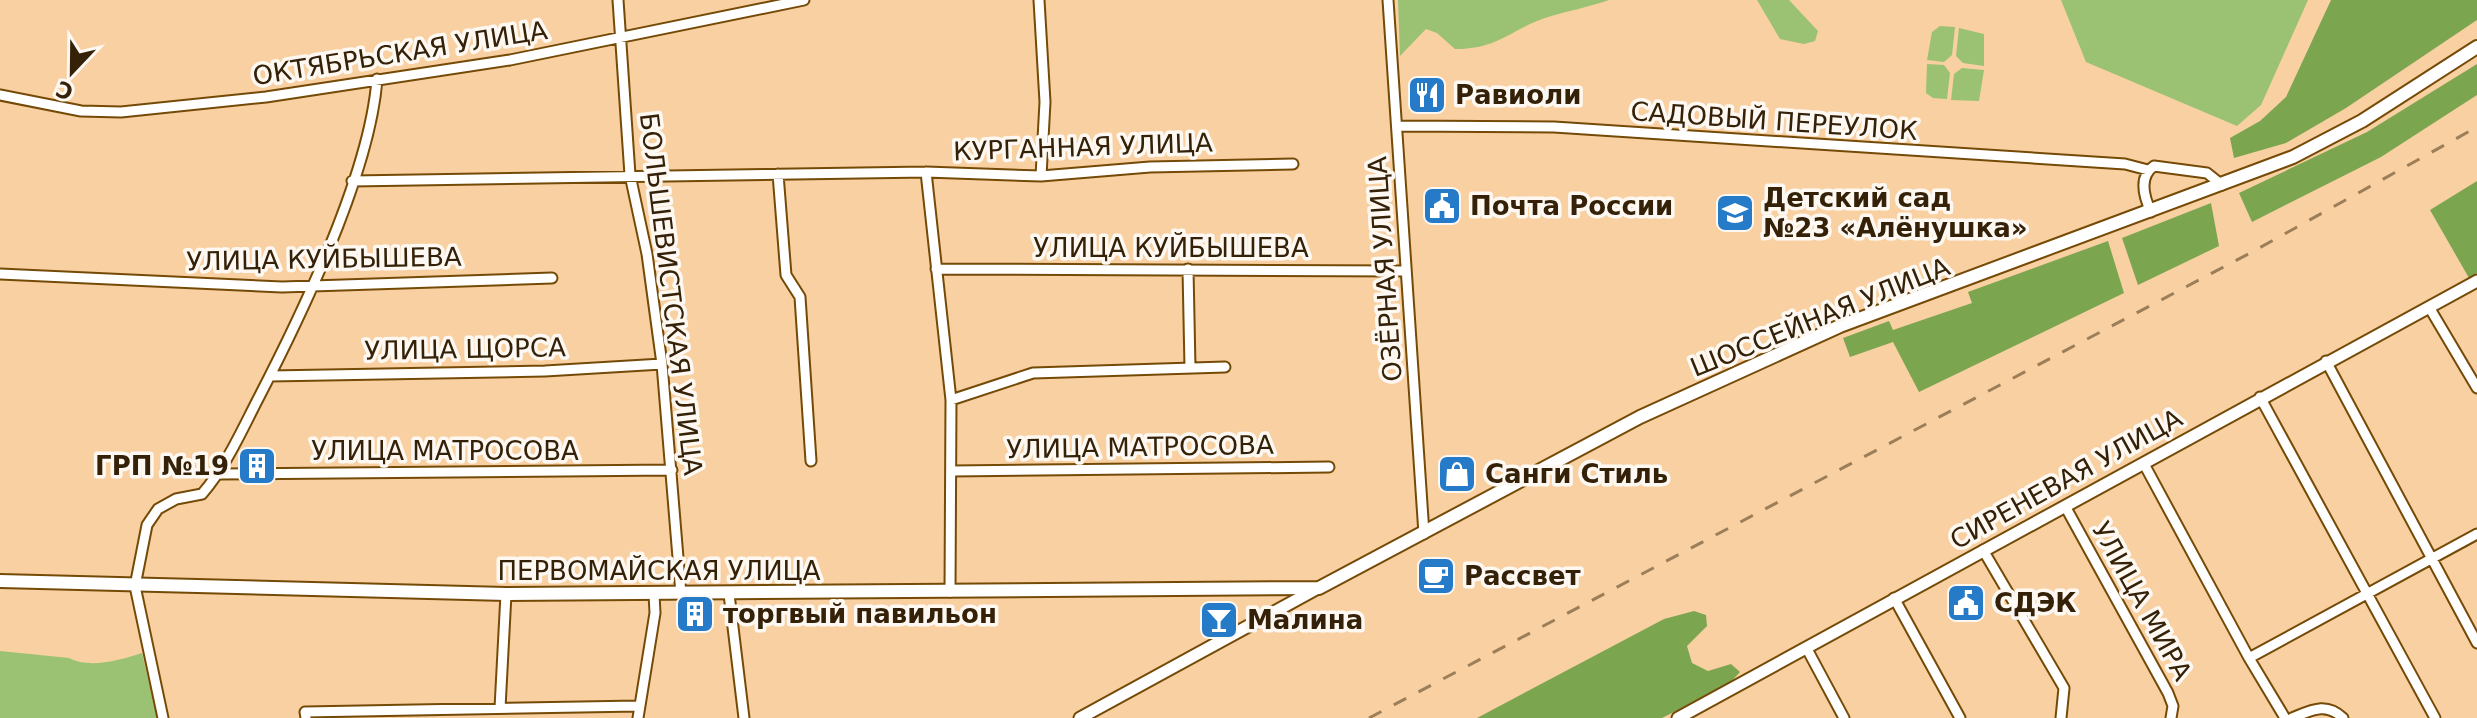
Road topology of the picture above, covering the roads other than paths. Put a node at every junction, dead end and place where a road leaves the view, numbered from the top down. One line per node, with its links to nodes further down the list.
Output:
1 (618, 0): 5 (street, БОЛЬШЕВИСТСКАЯ УЛИЦА)
2 (804, 0): 5 (street, ОКТЯБРЬСКАЯ УЛИЦА)
3 (1039, 0): 15 (street)
4 (1388, 0): 9 (street, ОЗЁРНАЯ УЛИЦА)
5 (619, 39): 7 (street, ОКТЯБРЬСКАЯ УЛИЦА); 14 (street, БОЛЬШЕВИСТСКАЯ УЛИЦА)
6 (2477, 47): 17 (main road, ШОССЕЙНАЯ УЛИЦА)
7 (377, 79): 8 (street, ОКТЯБРЬСКАЯ УЛИЦА); 16 (street)
8 (0, 95)
9 (1397, 126): 11 (street, САДОВЫЙ ПЕРЕУЛОК); 21 (street, ОЗЁРНАЯ УЛИЦА)
10 (1293, 164): 15 (street, КУРГАННАЯ УЛИЦА)
11 (2148, 170): 17 (street, САДОВЫЙ ПЕРЕУЛОК); 18 (street)
12 (926, 172): 13 (street, КУРГАННАЯ УЛИЦА); 15 (street, КУРГАННАЯ УЛИЦА); 19 (street)
13 (778, 174): 14 (street, КУРГАННАЯ УЛИЦА); 35 (street)
14 (630, 175): 16 (street, КУРГАННАЯ УЛИЦА); 28 (street, БОЛЬШЕВИСТСКАЯ УЛИЦА)
15 (1041, 176)
16 (352, 181): 25 (street)
17 (2222, 185): 18 (main road, ШОССЕЙНАЯ УЛИЦА)
18 (2151, 212): 42 (main road, ШОССЕЙНАЯ УЛИЦА)
19 (936, 269): 20 (street, УЛИЦА КУЙБЫШЕВА); 34 (street)
20 (1188, 269): 21 (street, УЛИЦА КУЙБЫШЕВА); 30 (street)
21 (1406, 271): 42 (street, ОЗЁРНАЯ УЛИЦА)
22 (0, 274): 25 (street, УЛИЦА КУЙБЫШЕВА)
23 (552, 278): 25 (street, УЛИЦА КУЙБЫШЕВА)
24 (2477, 281): 26 (street, СИРЕНЕВАЯ УЛИЦА)
25 (314, 284): 31 (street)
26 (2429, 307): 27 (street, СИРЕНЕВАЯ УЛИЦА); 32 (street)
27 (2326, 361): 33 (street, СИРЕНЕВАЯ УЛИЦА); 45 (street)
28 (662, 364): 31 (street, УЛИЦА ЩОРСА); 38 (street, БОЛЬШЕВИСТСКАЯ УЛИЦА)
29 (1225, 367): 30 (street)
30 (1190, 368): 34 (street)
31 (270, 376): 40 (street)
32 (2477, 388)
33 (2260, 397): 36 (street, СИРЕНЕВАЯ УЛИЦА); 49 (street)
34 (951, 400): 39 (street)
35 (811, 461)
36 (2144, 464): 41 (street, СИРЕНЕВАЯ УЛИЦА); 58 (street)
37 (1329, 467): 39 (street, УЛИЦА МАТРОСОВА)
38 (672, 470): 40 (street, УЛИЦА МАТРОСОВА); 53 (street, БОЛЬШЕВИСТСКАЯ УЛИЦА)
39 (952, 471): 50 (street)
40 (219, 474): 47 (street)
41 (2065, 506): 44 (street, СИРЕНЕВАЯ УЛИЦА); 70 (street, УЛИЦА МИРА)
42 (1424, 534): 48 (main road, ШОССЕЙНАЯ УЛИЦА)
43 (2477, 534): 45 (street)
44 (1983, 550): 55 (street, СИРЕНЕВАЯ УЛИЦА); 69 (street)
45 (2432, 558): 49 (street); 56 (street)
46 (0, 581): 47 (main road, ПЕРВОМАЙСКАЯ УЛИЦА)
47 (135, 586): 51 (main road, ПЕРВОМАЙСКАЯ УЛИЦА); 61 (street)
48 (1319, 588): 50 (main road, ПЕРВОМАЙСКАЯ УЛИЦА); 65 (street)
49 (2368, 591): 58 (street); 74 (street)
50 (950, 592): 54 (main road, ПЕРВОМАЙСКАЯ УЛИЦА)
51 (506, 594): 52 (main road, ПЕРВОМАЙСКАЯ УЛИЦА); 60 (street)
52 (654, 594): 53 (main road, ПЕРВОМАЙСКАЯ УЛИЦА); 59 (street)
53 (681, 594): 54 (main road, ПЕРВОМАЙСКАЯ УЛИЦА)
54 (729, 594): 64 (street)
55 (1894, 598): 57 (street, СИРЕНЕВАЯ УЛИЦА); 68 (street)
56 (2477, 643)
57 (1807, 649): 66 (street, СИРЕНЕВАЯ УЛИЦА); 67 (street)
58 (2249, 658): 71 (street)
59 (638, 706): 60 (street); 63 (street)
60 (500, 708): 62 (street)
61 (163, 718)
62 (306, 718)
63 (638, 718)
64 (744, 718)
65 (1080, 718)
66 (1678, 718)
67 (1844, 718)
68 (1960, 718)
69 (2061, 718)
70 (2171, 718)
71 (2285, 718)
72 (2292, 718): 73 (street)
73 (2343, 718)
74 (2435, 718)

